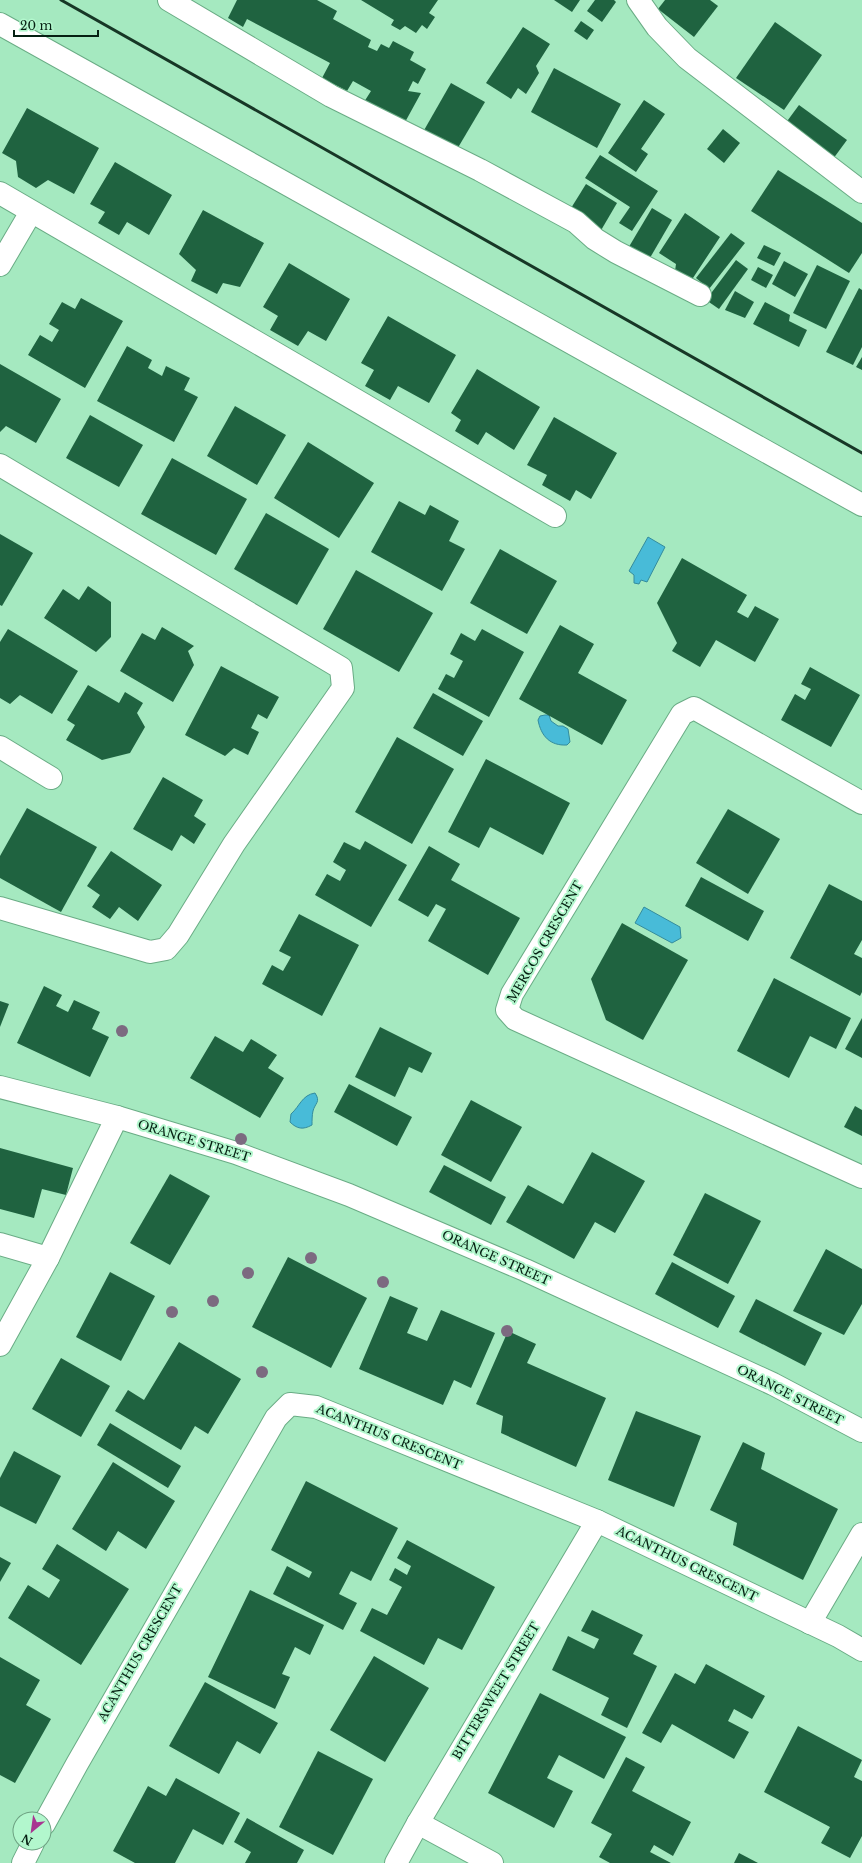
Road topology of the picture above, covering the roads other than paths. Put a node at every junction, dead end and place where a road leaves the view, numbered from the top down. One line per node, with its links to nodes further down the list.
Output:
1 (169, 0): 8 (street)
2 (638, 0): 4 (street)
3 (0, 24): 10 (street)
4 (862, 192)
5 (0, 193): 6 (street)
6 (31, 212): 7 (street); 11 (street)
7 (0, 266)
8 (700, 295)
9 (0, 465): 15 (street)
10 (862, 505)
11 (555, 516)
12 (0, 747): 13 (street)
13 (51, 778)
14 (862, 803): 18 (street, MERCOS CRESCENT)
15 (0, 908)
16 (0, 1087): 17 (street, ORANGE STREET)
17 (117, 1117): 20 (street); 22 (street, ORANGE STREET)
18 (862, 1177)
19 (0, 1244): 20 (street)
20 (48, 1258): 21 (street)
21 (0, 1345)
22 (862, 1431)
23 (597, 1521): 25 (street, ACANTHUS CRESCENT); 27 (street, ACANTHUS CRESCENT); 28 (street, BITTERSWEET STREET)
24 (862, 1534): 25 (street)
25 (810, 1623): 26 (street, ACANTHUS CRESCENT)
26 (861, 1648)
27 (51, 1811)
28 (418, 1823): 31 (street, BITTERSWEET STREET); 32 (street)
29 (30, 1851): 30 (street)
30 (23, 1863)
31 (396, 1863)
32 (492, 1863)

